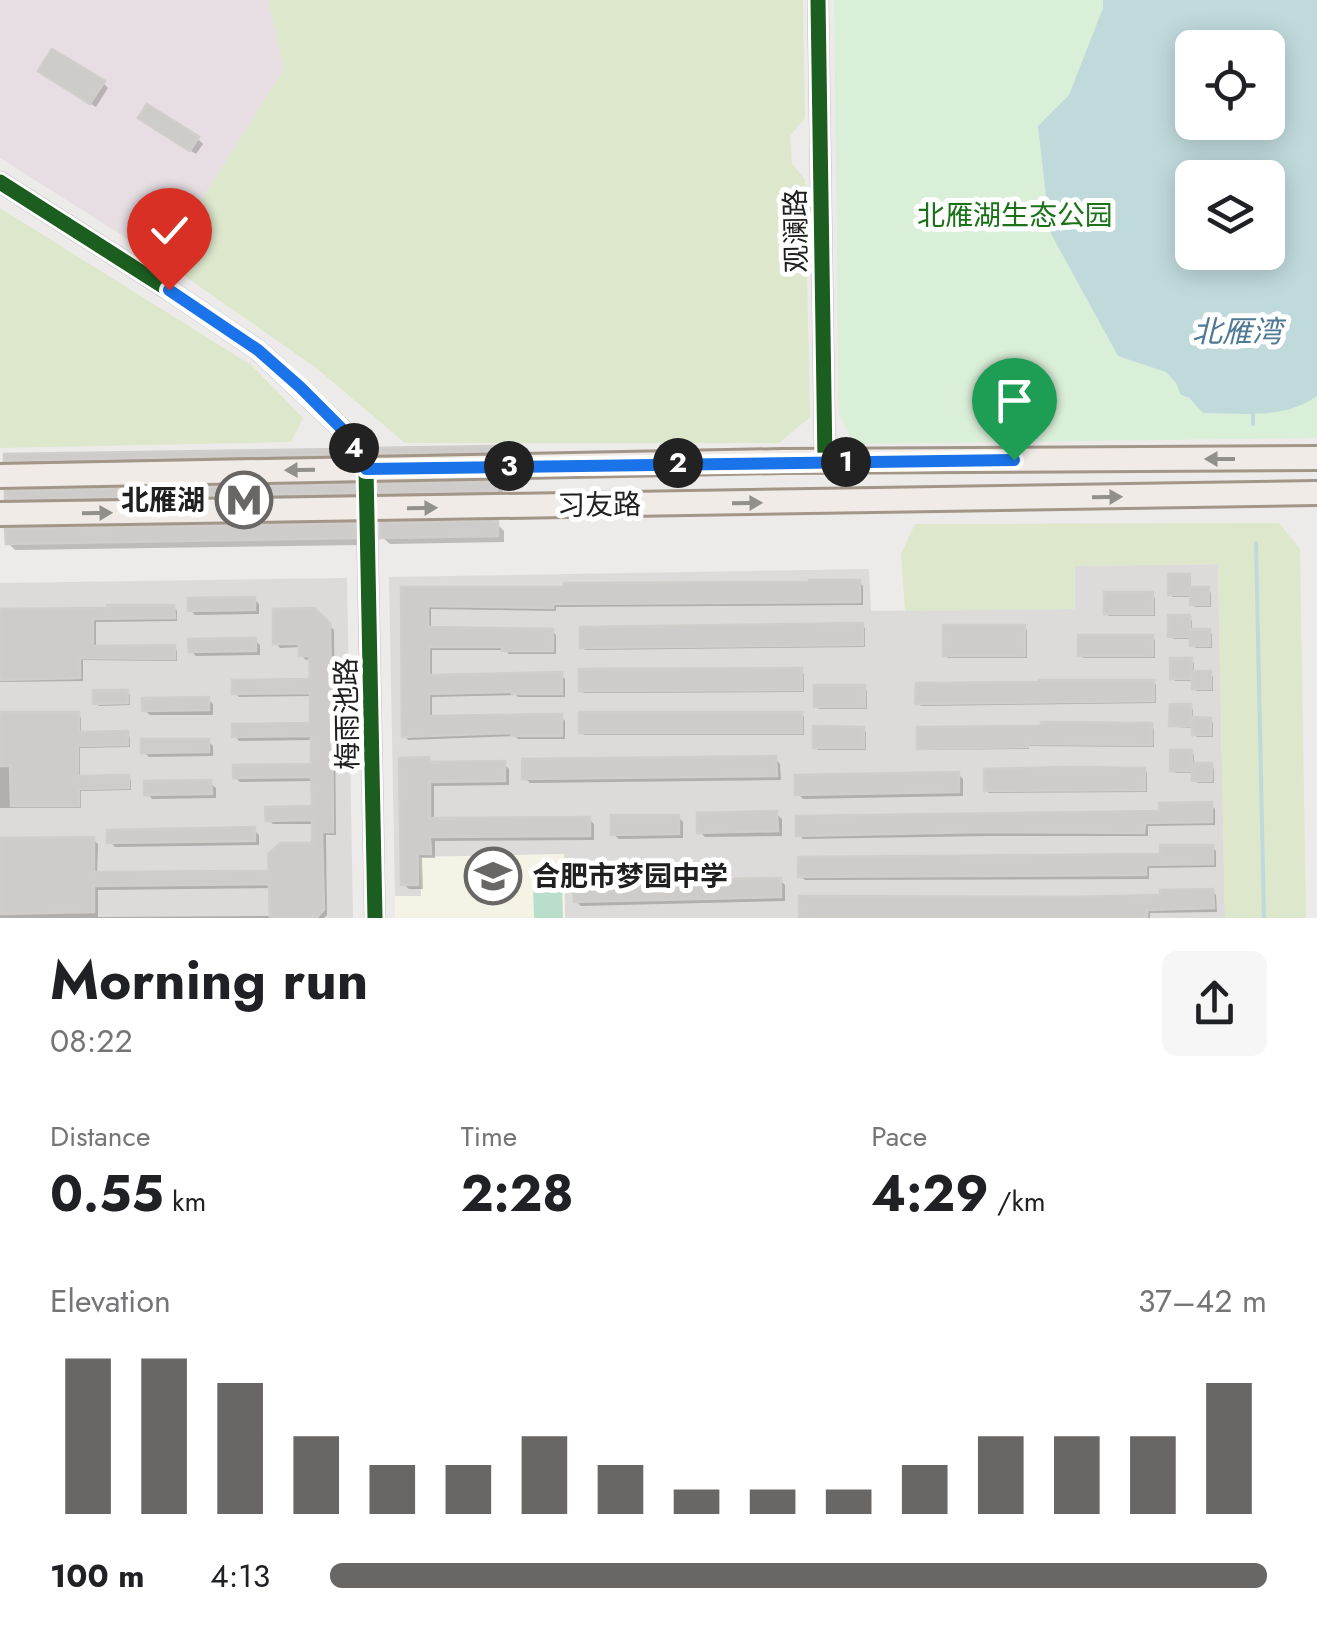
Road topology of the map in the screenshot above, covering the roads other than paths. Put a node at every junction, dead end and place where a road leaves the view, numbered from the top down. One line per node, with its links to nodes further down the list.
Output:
1 (818, 0): 4 (street, 观澜路)
2 (0, 182): 5 (street)
3 (1317, 458): 4 (main road, 习友路, one-way to 4)
4 (825, 462): 5 (main road, 习友路)
5 (366, 469): 6 (main road, 习友路, one-way to 6); 8 (street, 梅雨池路)
6 (0, 476)
7 (1317, 493): 8 (main road, 习友路, one-way to 7)
8 (368, 509): 9 (main road, 习友路, one-way to 8); 10 (street, 梅雨池路)
9 (0, 514)
10 (375, 918)

